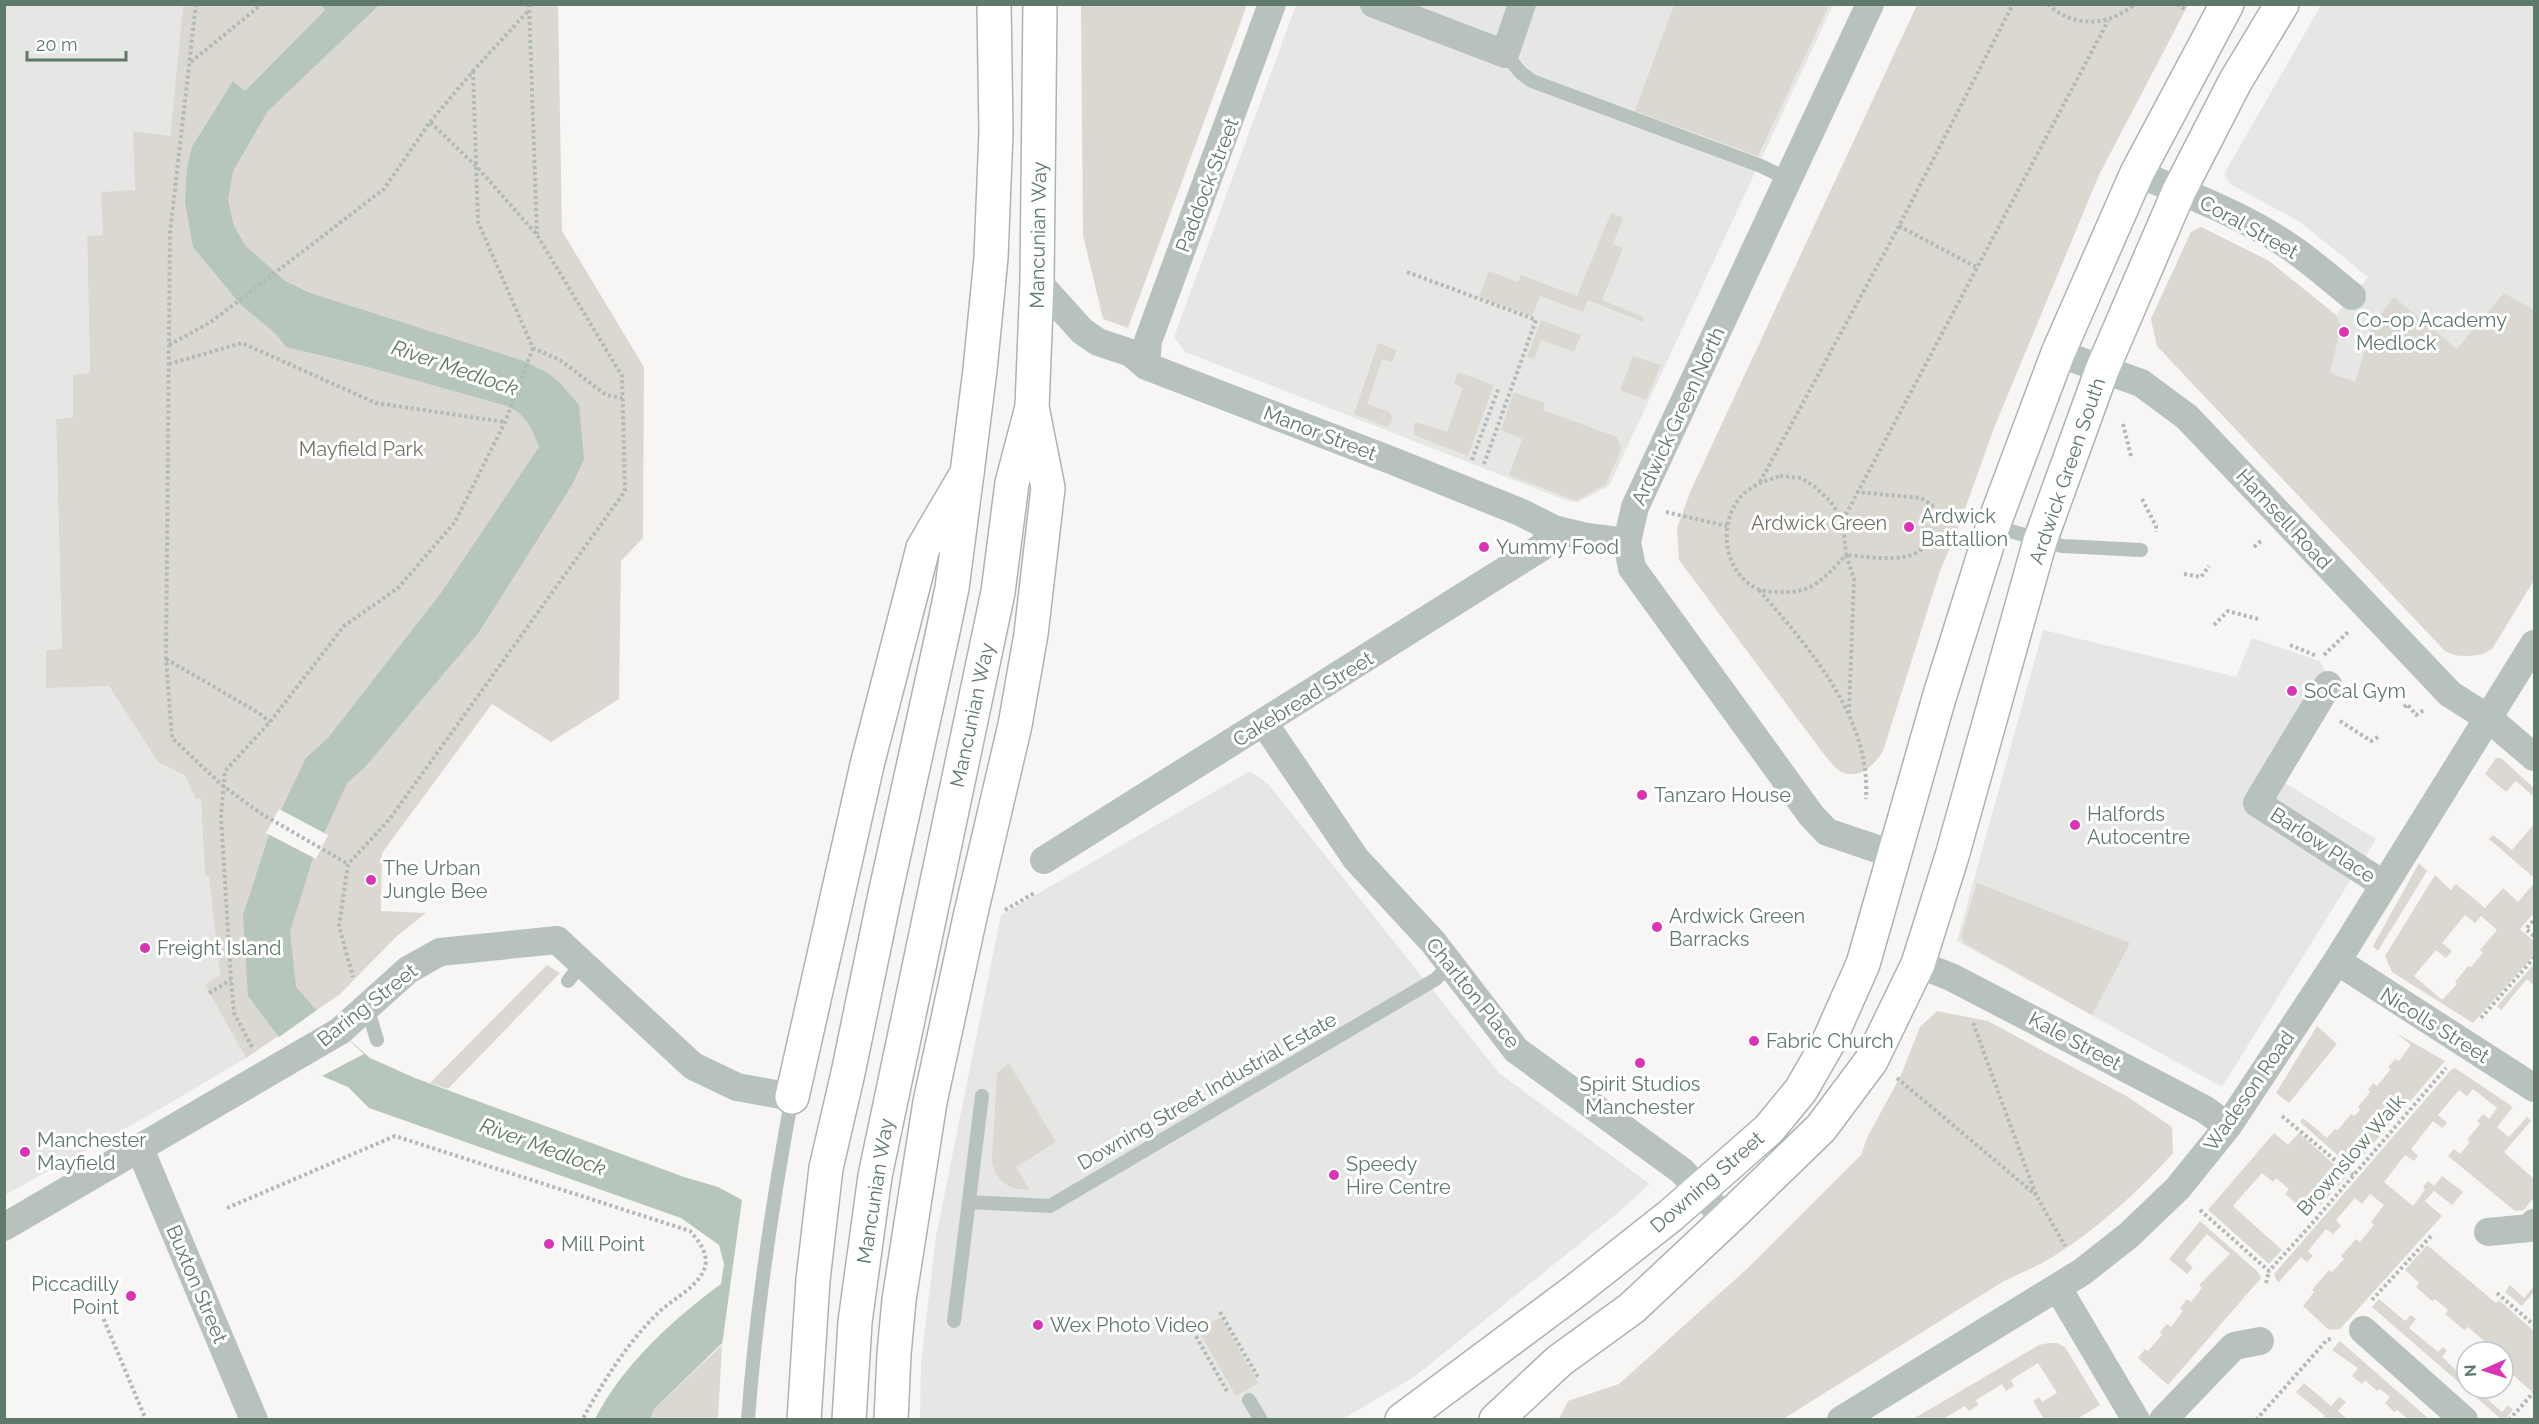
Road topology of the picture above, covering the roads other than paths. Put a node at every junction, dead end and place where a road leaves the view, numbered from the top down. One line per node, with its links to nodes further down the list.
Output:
1 (994, 4): 19 (highway)
2 (1040, 4): 13 (highway, Mancunian Way)
3 (1272, 4): 16 (street, Paddock Street)
4 (1374, 4): 9 (street)
5 (1522, 4): 9 (street)
6 (1870, 4): 11 (street, Ardwick Green North)
7 (2227, 4): 10 (highway)
8 (2282, 4): 12 (highway, Ardwick Green South)
9 (1505, 54): 11 (lane)
10 (2137, 173): 12 (street, Coral Street); 15 (highway)
11 (1788, 179): 23 (street, Ardwick Green North)
12 (2179, 191): 14 (street, Coral Street); 17 (highway, Ardwick Green South)
13 (1037, 281): 16 (street, Manor Street); 18 (highway, Mancunian Way)
14 (2352, 296)
15 (2058, 353): 17 (street, Hamsell Road); 20 (highway)
16 (1146, 366): 21 (street, Manor Street)
17 (2102, 370): 22 (highway, Ardwick Green South); 27 (street, Hamsell Road)
18 (1032, 407): 59 (highway, Mancunian Way); 60 (highway)
19 (967, 473): 40 (highway); 58 (highway)
20 (1993, 526): 22 (lane); 30 (highway)
21 (1554, 529): 23 (street, Manor Street); 28 (street, Cakebread Street)
22 (2040, 541): 24 (lane); 35 (highway, Ardwick Green South)
23 (1627, 542): 30 (street, Ardwick Green North)
24 (2141, 550)
25 (2535, 644): 27 (street, Wadeson Road)
26 (2328, 685): 32 (street, Barlow Place)
27 (2488, 718): 29 (street, Hamsell Road); 32 (street, Wadeson Road)
28 (1264, 723): 31 (street, Cakebread Street); 34 (street, Charlton Place)
29 (2535, 757)
30 (1894, 855): 43 (highway, Downing Street)
31 (1044, 860)
32 (2383, 884): 33 (street, Wadeson Road)
33 (2337, 961): 38 (street, Nicolls Street); 41 (street, Wadeson Road)
34 (1450, 963): 43 (street, Charlton Place); 44 (lane, Downing Street Industrial Estate)
35 (1918, 964): 41 (street, Kale Street); 45 (highway, Downing Street)
36 (368, 1007): 37 (lane); 40 (street, Baring Street); 42 (street, Baring Street)
37 (377, 1040)
38 (2535, 1088)
39 (982, 1096): 44 (lane)
40 (792, 1097): 57 (lane)
41 (2228, 1126): 49 (street, Wadeson Road)
42 (140, 1149): 47 (street, Baring Street); 56 (street, Buxton Street)
43 (1699, 1191): 45 (street, Charlton Place); 62 (highway, Downing Street)
44 (969, 1202): 50 (lane)
45 (1726, 1220): 53 (highway, Downing Street)
46 (2535, 1223): 48 (street)
47 (4, 1227)
48 (2488, 1232)
49 (2058, 1288): 55 (street); 65 (street, Wadeson Road)
50 (954, 1322)
51 (2356, 1324): 67 (street)
52 (2260, 1341): 66 (street)
53 (1528, 1388): 63 (highway, Downing Street); 64 (street)
54 (1249, 1400): 61 (lane)
55 (2127, 1416)
56 (254, 1419)
57 (748, 1419)
58 (804, 1419)
59 (849, 1419)
60 (891, 1419)
61 (1261, 1419)
62 (1402, 1419)
63 (1496, 1419)
64 (1519, 1419)
65 (1841, 1419)
66 (2163, 1419)
67 (2464, 1419)

